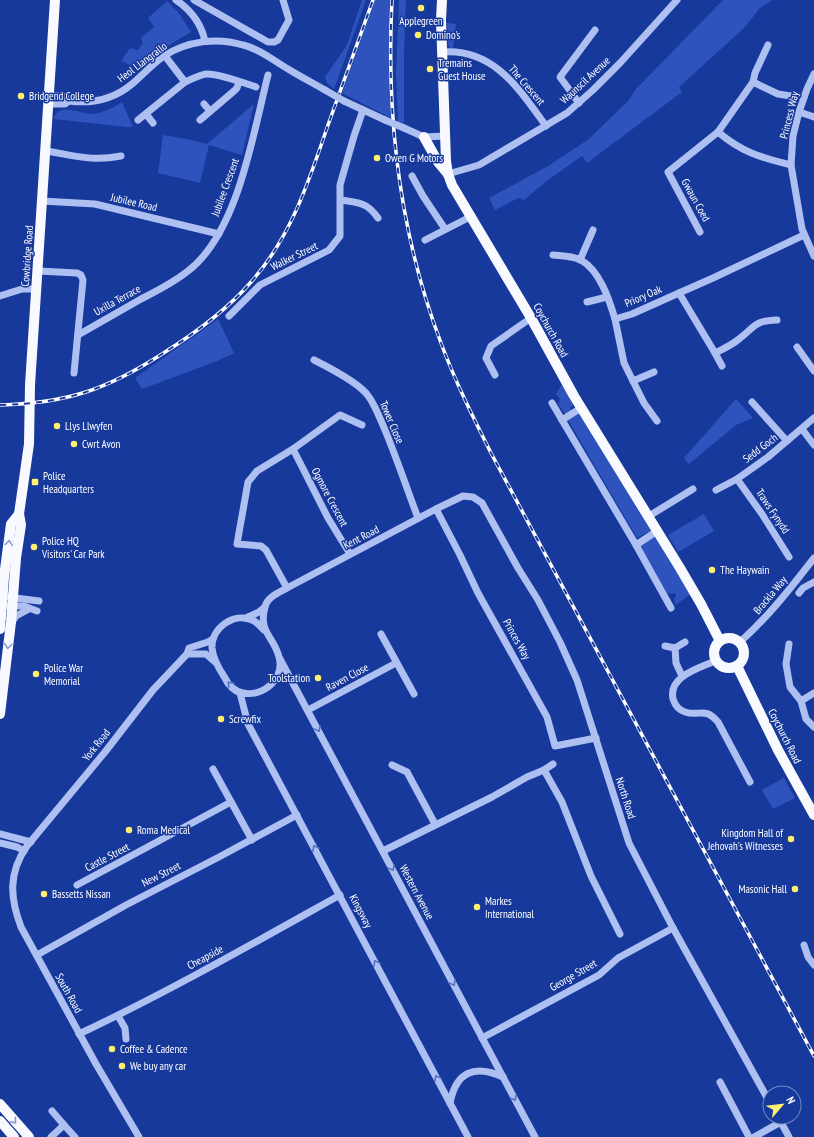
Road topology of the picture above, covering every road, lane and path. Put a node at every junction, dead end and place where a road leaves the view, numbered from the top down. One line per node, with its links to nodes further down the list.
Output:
1 (55, 0): 19 (main road, Cowbridge Road)
2 (176, 0): 8 (street)
3 (194, 0): 4 (street)
4 (284, 0)
5 (442, 0): 10 (main road, Coychurch Road)
6 (677, 0): 20 (street, Waunscil Avenue)
7 (595, 30): 20 (street)
8 (205, 41): 11 (street, Heol Llangrallo); 22 (street, Heol Llangrallo, bridge)
9 (768, 45): 16 (street, Gwaun Coed)
10 (442, 52): 30 (street, The Crescent); 32 (main road, Coychurch Road)
11 (165, 56): 14 (street); 19 (street, Heol Llangrallo)
12 (814, 74): 24 (street, Princess Way)
13 (268, 75): 46 (street, Jubilee Crescent)
14 (185, 82): 15 (street); 25 (street)
15 (239, 82): 17 (street); 23 (street)
16 (753, 82): 18 (street); 31 (street, Gwaun Coed)
17 (256, 87)
18 (791, 96)
19 (48, 99): 34 (main road, Cowbridge Road)
20 (579, 103): 30 (street, Waunscil Avenue)
21 (204, 104): 23 (street)
22 (363, 110): 33 (street, bridge); 39 (street, Walker Street)
23 (210, 111): 28 (street)
24 (799, 112): 26 (street); 36 (street, Princess Way)
25 (146, 114): 27 (street); 29 (street)
26 (814, 117)
27 (138, 120)
28 (200, 120)
29 (152, 123)
30 (546, 126): 37 (street, Waunscil Avenue)
31 (718, 132): 36 (street); 45 (street, Gwaun Coed)
32 (445, 136): 33 (street); 37 (main road, Coychurch Road)
33 (424, 137): 37 (main road)
34 (45, 150): 35 (street); 40 (main road, Cowbridge Road)
35 (121, 156)
36 (791, 165): 47 (street, Princess Way)
37 (448, 174): 41 (main road, Coychurch Road)
38 (412, 176): 43 (street)
39 (341, 200): 42 (street); 59 (street, Walker Street)
40 (42, 201): 46 (street, Jubilee Road); 52 (main road, Cowbridge Road)
41 (470, 216): 43 (street); 60 (main road, Coychurch Road)
42 (378, 218)
43 (446, 228): 48 (street)
44 (593, 230): 51 (street)
45 (700, 232)
46 (218, 234): 53 (street, Jubilee Crescent)
47 (804, 235): 50 (street, Princess Way); 55 (street, Priory Oak)
48 (425, 240)
49 (553, 255): 51 (street)
50 (814, 256)
51 (580, 260): 57 (street, Priory Oak)
52 (38, 271): 54 (main road, Cowbridge Road); 63 (street, Uxilla Terrace)
53 (167, 285): 63 (street, Uxilla Terrace)
54 (36, 289): 56 (street); 89 (main road, Cowbridge Road)
55 (679, 293): 61 (street, Priory Oak); 65 (street)
56 (0, 296)
57 (607, 297): 58 (street, Priory Oak); 61 (street, Priory Oak)
58 (587, 302)
59 (229, 316)
60 (531, 318): 71 (street); 75 (main road, Coychurch Road)
61 (615, 319): 72 (street, Priory Oak)
62 (777, 320): 65 (street)
63 (78, 335): 70 (street, Uxilla Terrace)
64 (797, 347): 68 (street)
65 (715, 353): 67 (street)
66 (314, 360): 91 (street, Tower Close)
67 (722, 366)
68 (814, 370)
69 (654, 372): 72 (street)
70 (74, 373)
71 (495, 375)
72 (633, 381): 78 (street, Priory Oak)
73 (752, 402): 81 (street)
74 (552, 403): 77 (street)
75 (581, 408): 77 (street); 90 (main road, Coychurch Road)
76 (814, 418): 80 (street, Sedd Goch)
77 (562, 420): 93 (street)
78 (657, 421)
79 (362, 424): 83 (street)
80 (802, 429): 81 (street, Sedd Goch); 82 (street)
81 (787, 441): 84 (street, Sedd Goch)
82 (814, 445)
83 (293, 449): 94 (street, Ogmore Crescent); 98 (street)
84 (737, 479): 86 (street, Sedd Goch); 95 (street, Traws Fynydd)
85 (693, 489): 90 (street)
86 (716, 490)
87 (473, 497): 88 (street, Kent Road); 133 (street, North Road)
88 (436, 509): 91 (street, Kent Road); 133 (street, Princes Way)
89 (19, 514): 100 (main road, Cowbridge Road, one-way to 89); 102 (main road, Cowbridge Road)
90 (649, 516): 92 (main road, Coychurch Road)
91 (418, 518): 94 (street, Kent Road)
92 (657, 531): 93 (street); 113 (main road, Coychurch Road)
93 (636, 545): 103 (street)
94 (350, 554): 98 (street, Kent Road)
95 (789, 557)
96 (814, 558): 115 (street, Brackla Way)
97 (814, 582): 99 (street)
98 (287, 588): 104 (street, Kent Road)
99 (799, 593)
100 (1, 601): 102 (street); 109 (main road, Cowbridge Road)
101 (39, 601): 102 (street)
102 (13, 602): 105 (street); 108 (main road, Cowbridge Road)
103 (671, 602)
104 (265, 607): 107 (street, Kent Road); 110 (street)
105 (29, 609): 106 (street); 108 (street)
106 (37, 611)
107 (246, 618): 110 (street); 112 (street)
108 (11, 622): 131 (main road, Cowbridge Road, one-way to 131)
109 (0, 629)
110 (264, 630): 120 (street)
111 (381, 634): 122 (street)
112 (212, 639): 119 (street, York Road); 123 (street)
113 (720, 641): 115 (main road); 121 (main road)
114 (685, 642): 118 (street)
115 (740, 642): 124 (main road)
116 (789, 644): 129 (street)
117 (665, 646): 118 (street)
118 (675, 648): 125 (street)
119 (187, 654): 123 (street); 146 (street, York Road)
120 (279, 657): 126 (street); 130 (street, Western Avenue)
121 (715, 661): 124 (main road); 125 (street)
122 (396, 663): 128 (street); 130 (street, Raven Close)
123 (217, 664): 126 (street, one-way to 123)
124 (737, 666): 141 (main road, Coychurch Road)
125 (682, 676): 138 (street)
126 (240, 693): 140 (street, Kingsway)
127 (814, 693): 129 (street)
128 (414, 694)
129 (801, 701): 132 (street)
130 (308, 710): 148 (street, Western Avenue, one-way to 148)
131 (0, 714)
132 (814, 727)
133 (596, 738): 152 (street, North Road)
134 (553, 764): 137 (street)
135 (392, 765): 142 (street)
136 (213, 769): 139 (street)
137 (544, 770): 142 (street); 153 (street)
138 (750, 782)
139 (231, 802): 145 (street); 150 (street, Castle Street)
140 (297, 815): 145 (street, New Street); 151 (street, Kingsway, one-way to 140)
141 (814, 815)
142 (434, 824): 148 (street)
143 (0, 830): 144 (street)
144 (3, 835): 146 (street)
145 (252, 840): 155 (street, New Street)
146 (31, 842): 149 (street, York Road)
147 (0, 843): 149 (street)
148 (383, 850): 159 (street, Western Avenue, one-way to 159)
149 (24, 851): 155 (street, South Road)
150 (77, 885)
151 (340, 895): 157 (street, Cheapside); 165 (street, Kingsway, one-way to 151)
152 (673, 928): 159 (street, George Street); 163 (street, North Road)
153 (620, 934)
154 (804, 945): 156 (street)
155 (37, 955): 158 (street, South Road)
156 (814, 965)
157 (118, 1016): 158 (street, Cheapside); 160 (street)
158 (79, 1034): 175 (street, South Road)
159 (482, 1038): 161 (street, Western Avenue)
160 (126, 1039)
161 (503, 1077): 165 (street); 177 (street, Western Avenue, one-way to 177)
162 (720, 1082): 178 (street)
163 (762, 1089)
164 (0, 1104): 172 (main road, one-way to 172)
165 (450, 1104): 176 (street, Kingsway)
166 (52, 1111): 168 (street)
167 (0, 1121): 171 (main road)
168 (64, 1125): 173 (street); 174 (street)
169 (772, 1125): 179 (street)
170 (782, 1125): 180 (street)
171 (14, 1137)
172 (29, 1137)
173 (51, 1137)
174 (75, 1137)
175 (139, 1137)
176 (468, 1137)
177 (535, 1137)
178 (749, 1137)
179 (754, 1137)
180 (789, 1137)

